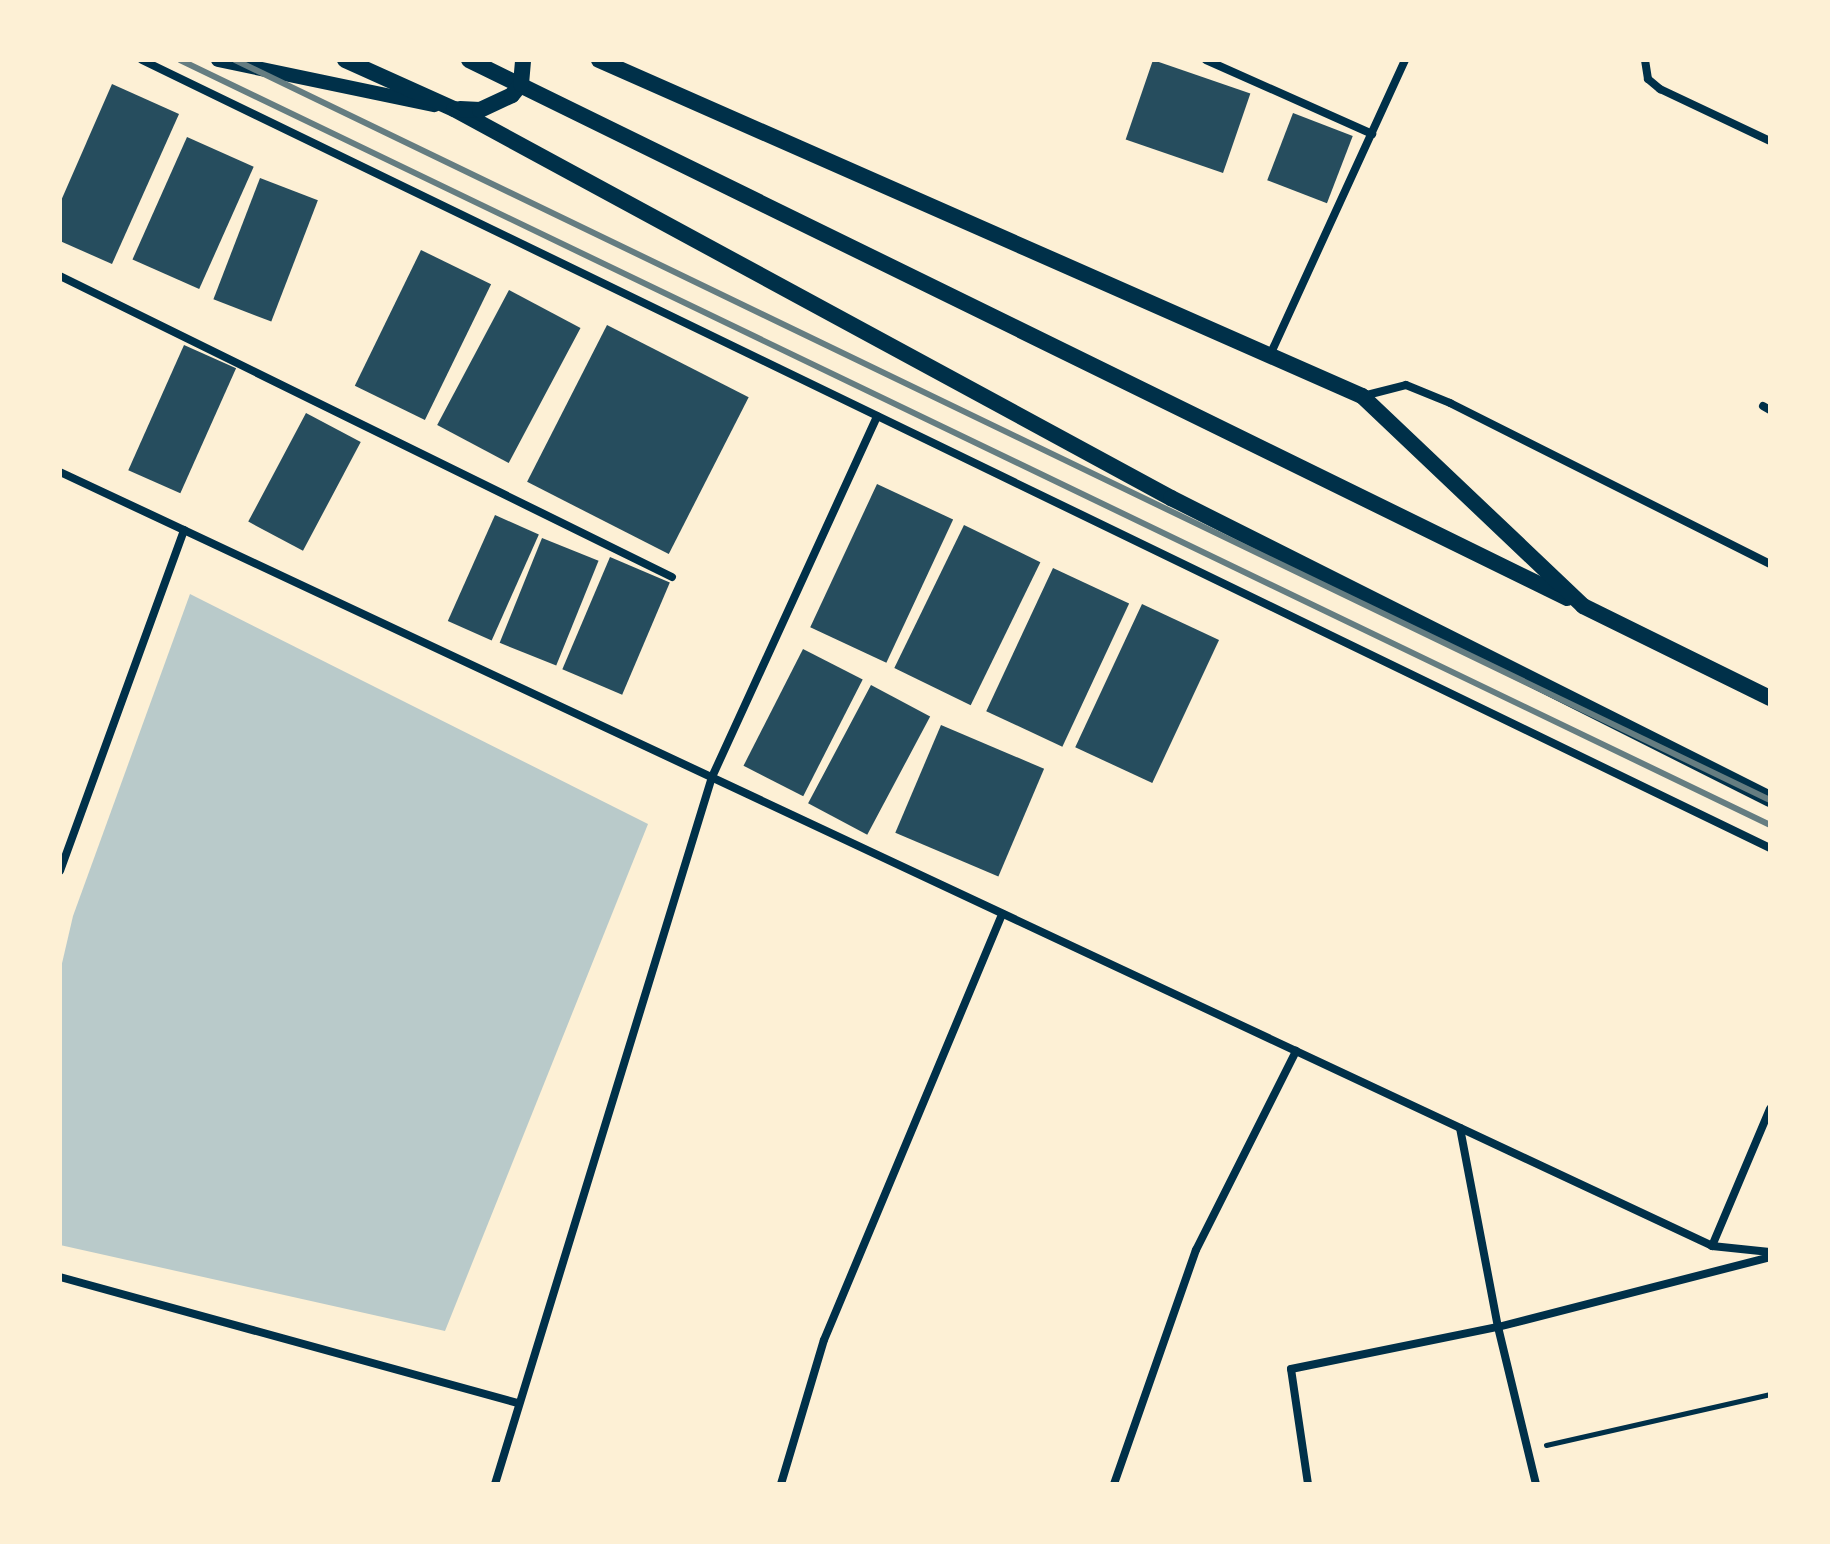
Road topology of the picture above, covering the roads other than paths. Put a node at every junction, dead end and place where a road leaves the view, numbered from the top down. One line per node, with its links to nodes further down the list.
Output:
1 (142, 60): 16 (street)
2 (218, 60): 10 (street)
3 (345, 60): 10 (main road)
4 (469, 60): 21 (main road)
5 (523, 60): 10 (main road)
6 (599, 60): 14 (main road)
7 (1206, 60): 11 (street)
8 (1405, 60): 11 (street)
9 (1645, 60): 12 (street)
10 (454, 109): 24 (main road)
11 (1372, 134): 14 (street)
12 (1770, 141)
13 (60, 276): 20 (street)
14 (1270, 355): 15 (main road)
15 (1362, 396): 19 (street); 21 (main road)
16 (877, 416): 23 (street); 25 (street)
17 (60, 472): 18 (street)
18 (184, 530): 23 (street); 26 (street)
19 (1770, 564)
20 (672, 577)
21 (1583, 606): 22 (main road)
22 (1770, 698)
23 (712, 777): 27 (street); 35 (street)
24 (1770, 799)
25 (1770, 848)
26 (60, 871)
27 (1002, 914): 28 (street); 37 (street)
28 (1296, 1051): 30 (street); 38 (street)
29 (1770, 1109): 31 (street)
30 (1460, 1128): 31 (street); 34 (street)
31 (1712, 1246): 32 (street)
32 (1770, 1254): 34 (street)
33 (60, 1277): 35 (street)
34 (1498, 1327): 39 (street); 40 (street)
35 (519, 1403): 36 (street)
36 (495, 1484)
37 (781, 1484)
38 (1114, 1484)
39 (1308, 1484)
40 (1536, 1484)

